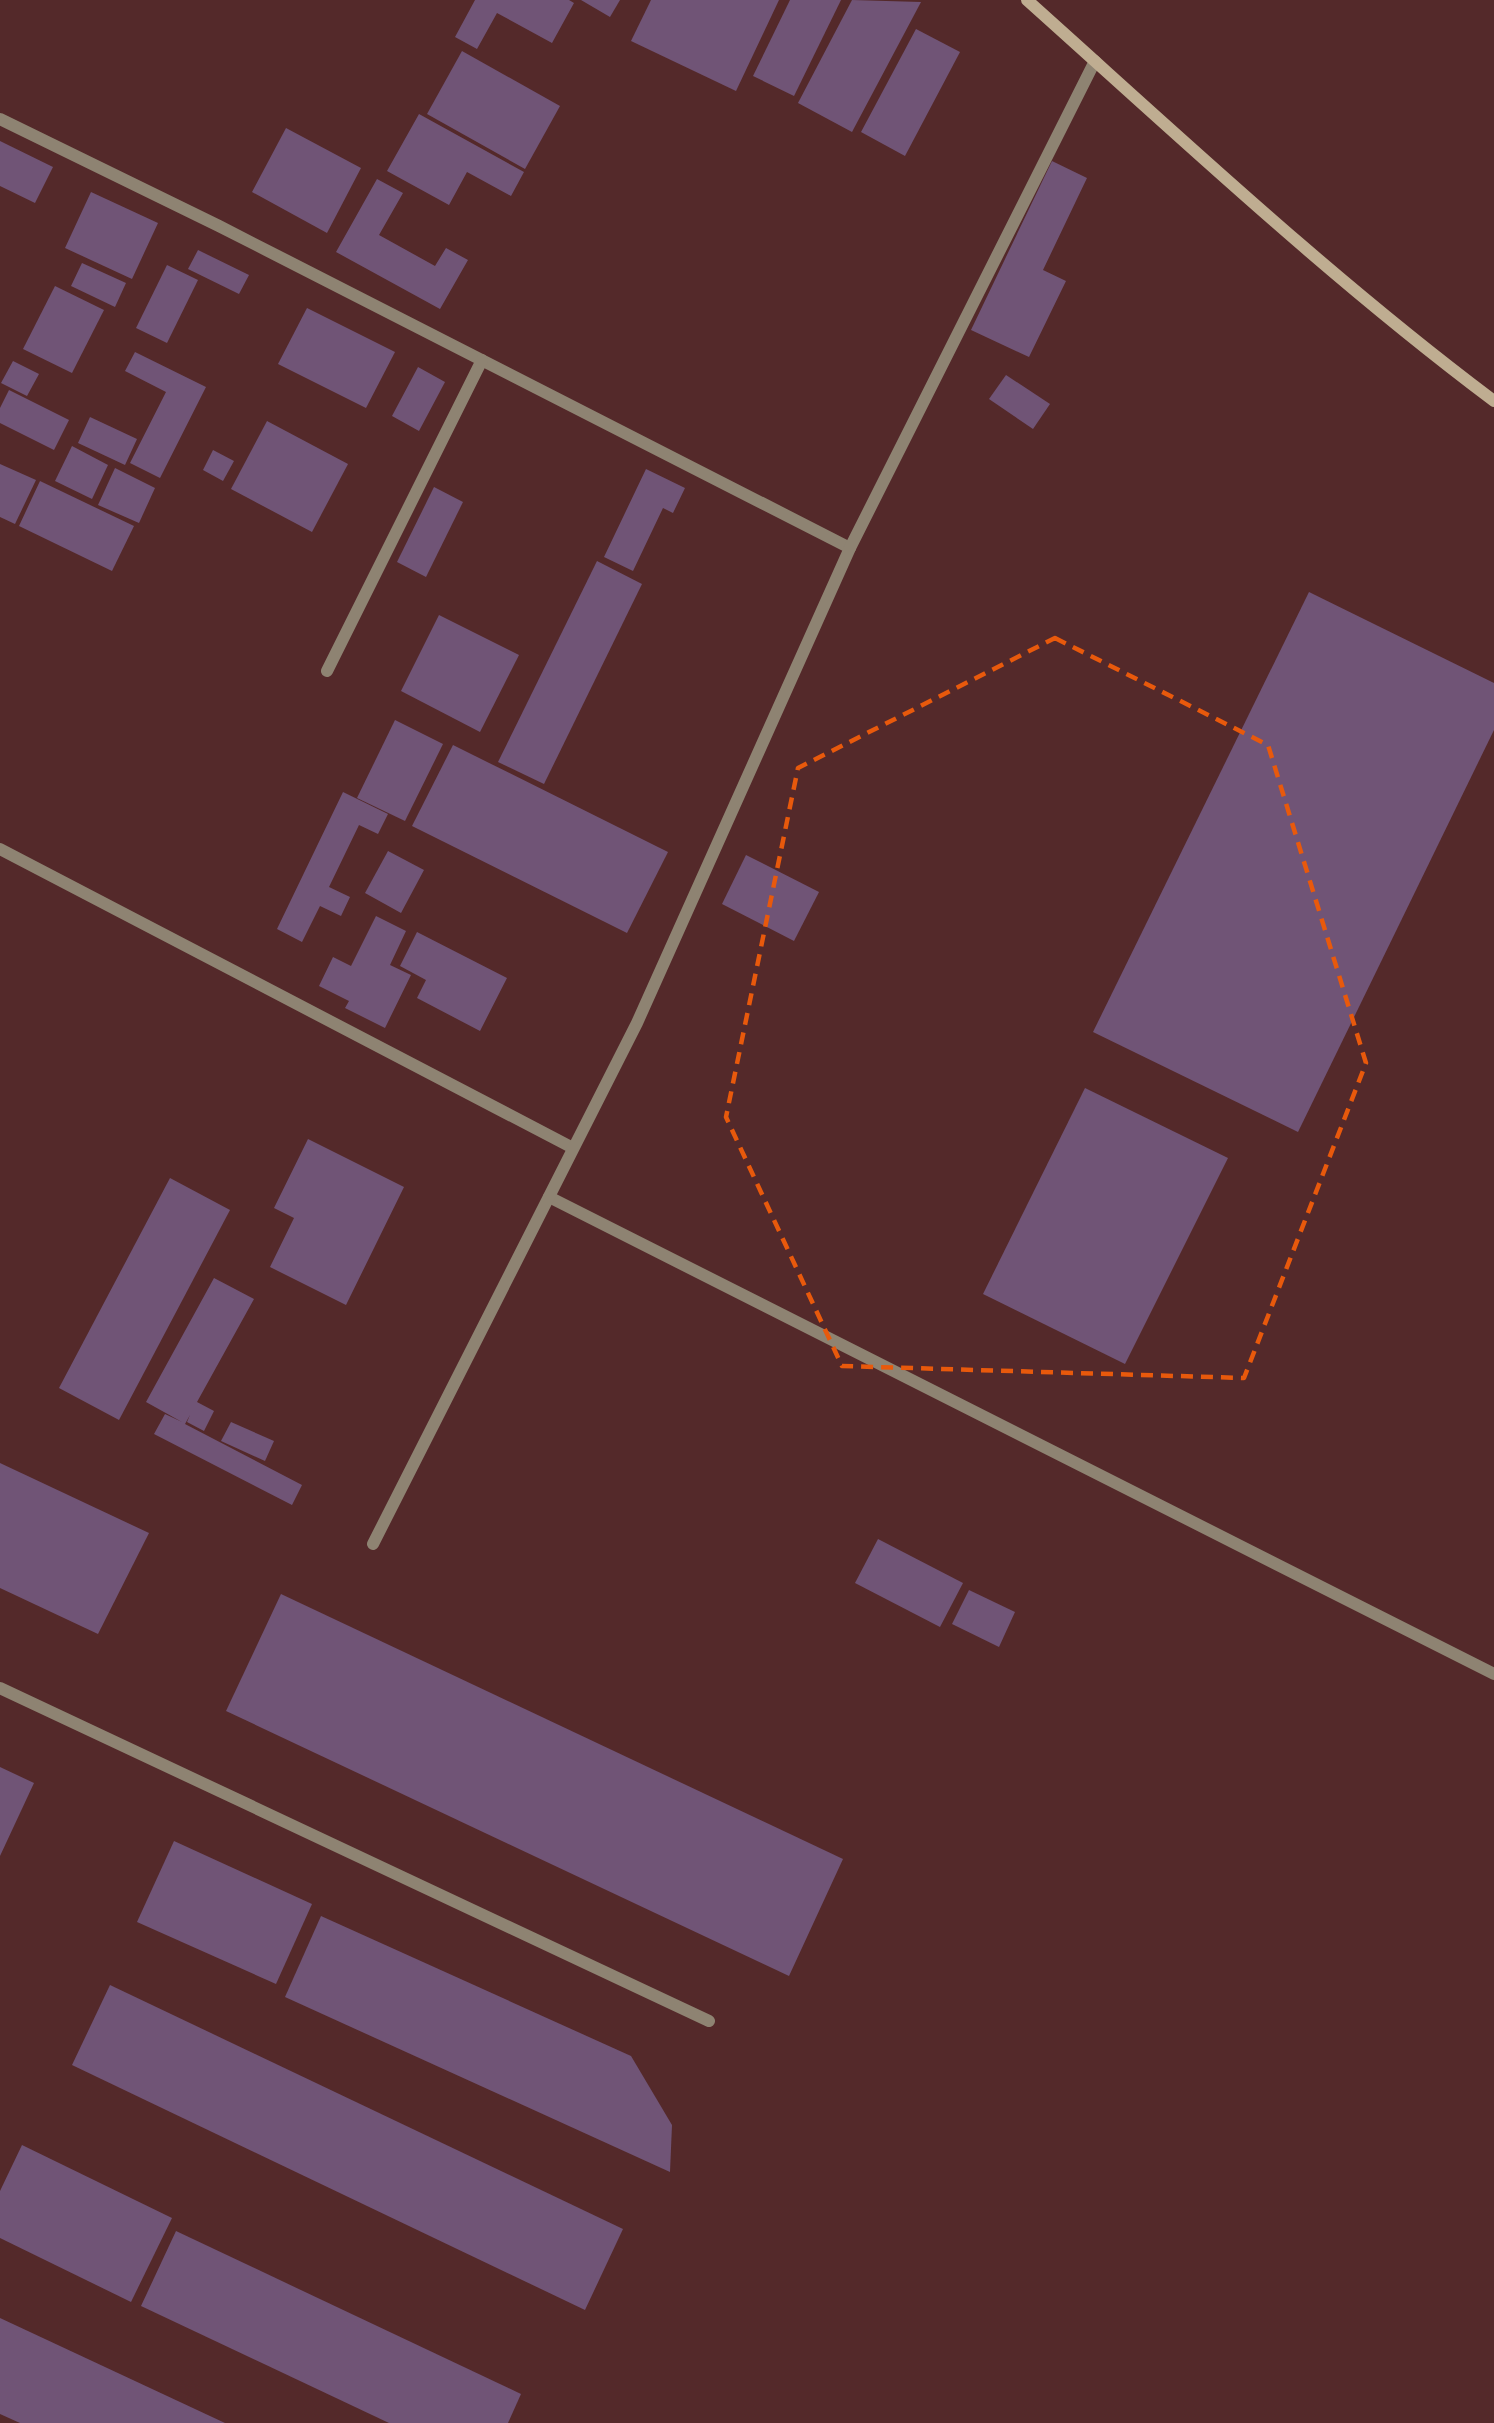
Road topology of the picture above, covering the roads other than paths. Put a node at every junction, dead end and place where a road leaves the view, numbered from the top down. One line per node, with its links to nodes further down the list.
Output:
1 (1027, 0): 2 (main road)
2 (1095, 61): 5 (main road); 6 (street)
3 (0, 119): 4 (street)
4 (482, 360): 6 (street); 7 (street)
5 (1494, 401)
6 (850, 548): 9 (street)
7 (327, 671)
8 (0, 849): 9 (street)
9 (573, 1148): 10 (street)
10 (549, 1197): 11 (street); 12 (street)
11 (373, 1544)
12 (1494, 1674)
13 (0, 1688): 14 (street)
14 (709, 2021)

